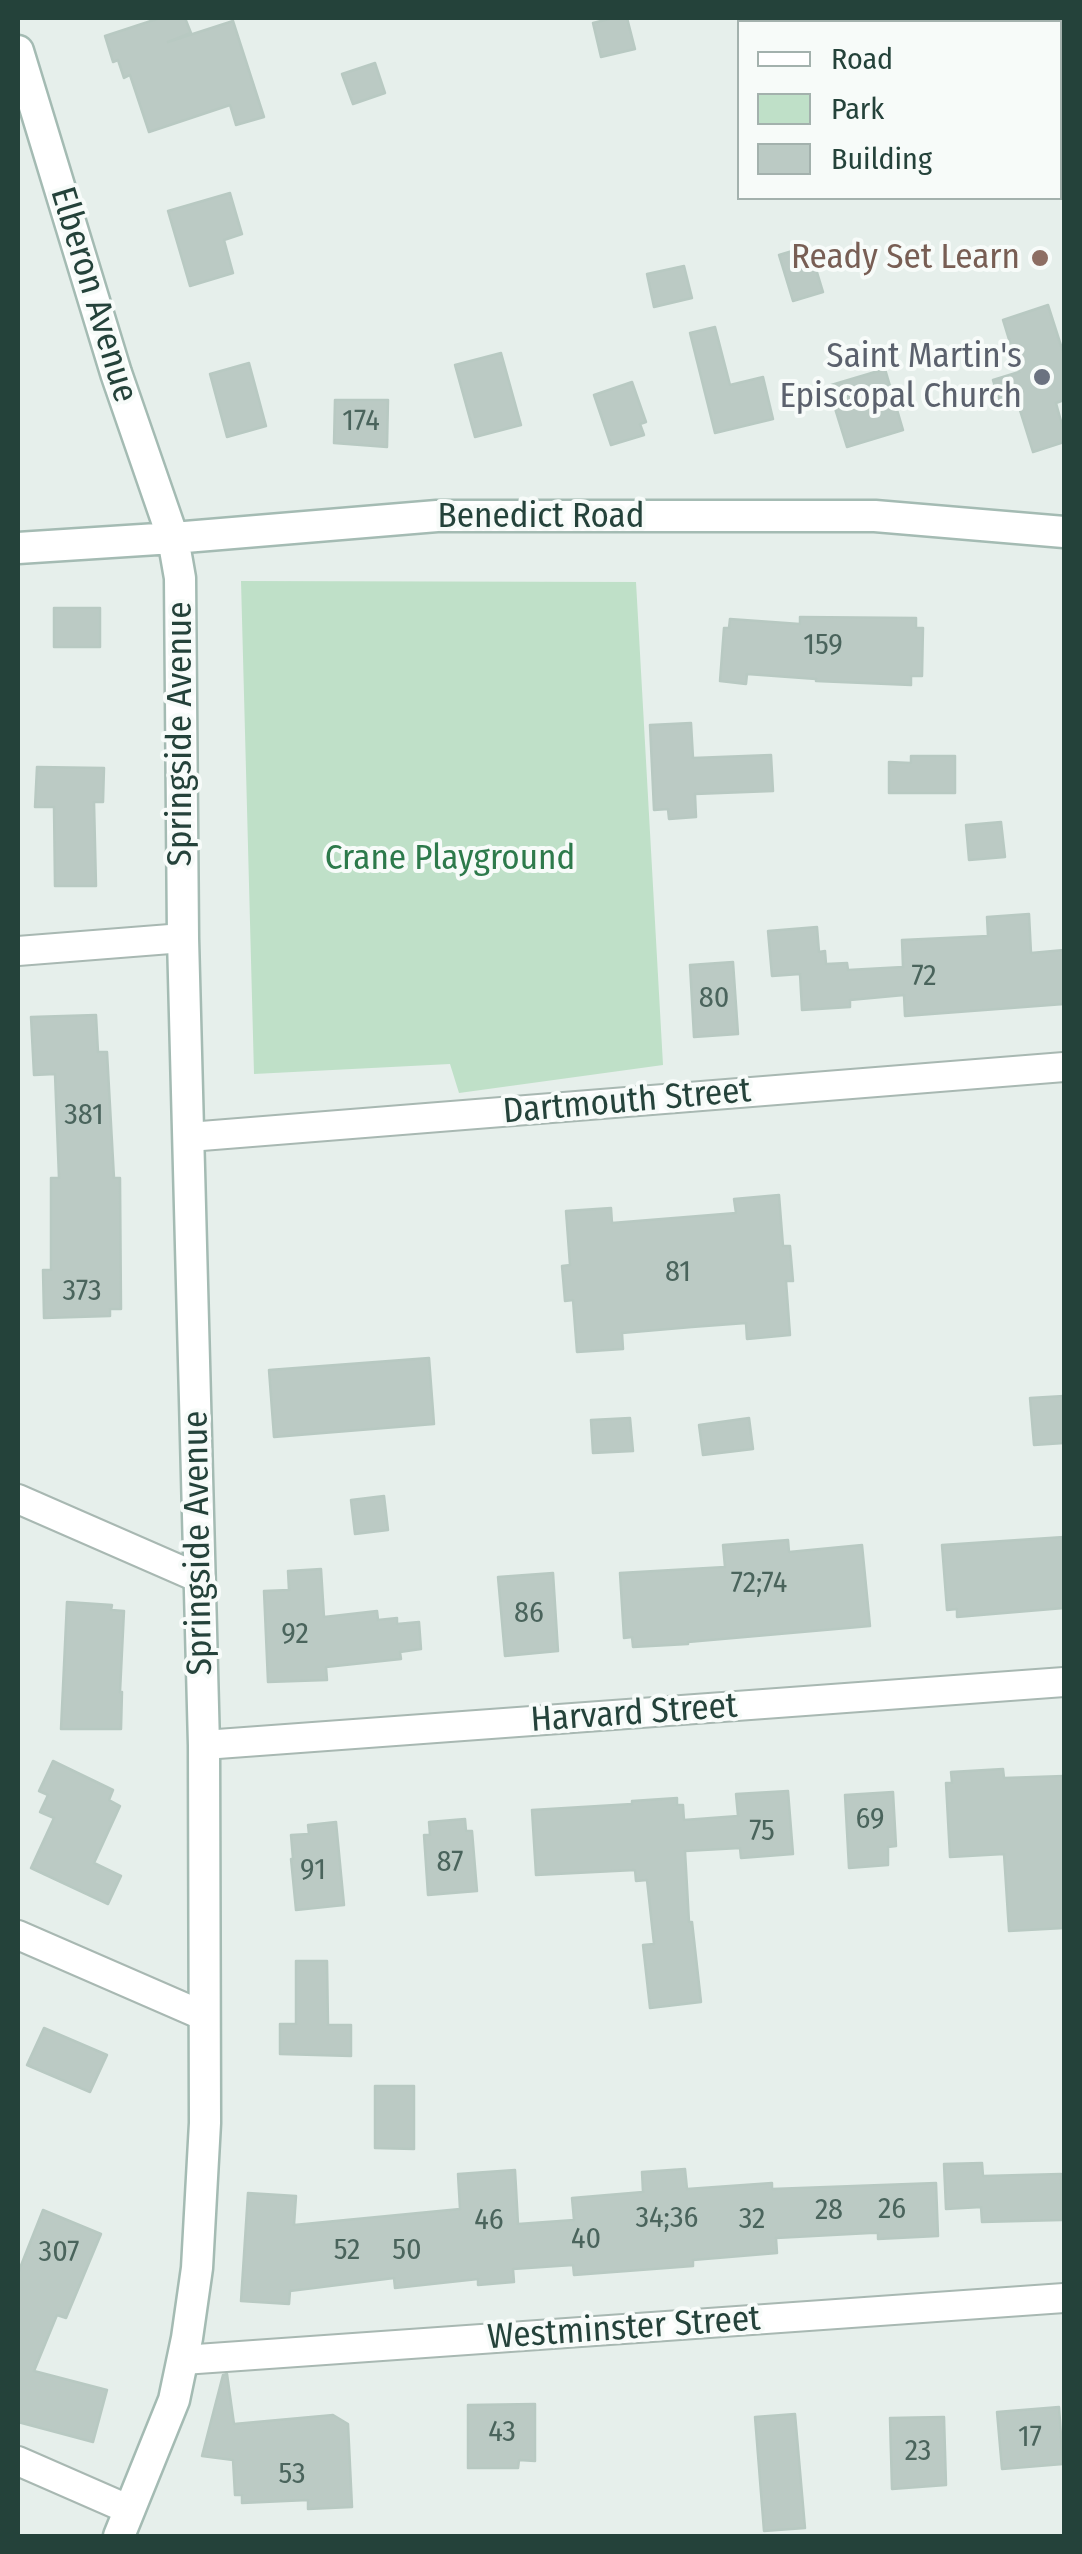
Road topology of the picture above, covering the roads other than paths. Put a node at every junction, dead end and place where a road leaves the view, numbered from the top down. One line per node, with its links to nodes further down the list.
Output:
1 (18, 50): 3 (street, Elberon Avenue)
2 (1064, 532): 3 (street, Benedict Road)
3 (174, 538): 4 (street, Benedict Road); 5 (street, Springside Avenue)
4 (18, 548)
5 (183, 938): 6 (street); 8 (street, Springside Avenue)
6 (18, 951)
7 (1064, 1067): 8 (street, Dartmouth Street)
8 (188, 1136): 10 (street, Springside Avenue)
9 (18, 1499): 10 (street)
10 (201, 1578): 12 (street, Springside Avenue)
11 (1064, 1682): 12 (street, Harvard Street)
12 (204, 1745): 14 (street, Springside Avenue)
13 (18, 1935): 14 (street)
14 (204, 2016): 16 (street, Springside Avenue)
15 (1064, 2298): 16 (street, Westminster Street)
16 (183, 2360): 18 (street, Springside Avenue)
17 (18, 2461): 18 (street)
18 (124, 2523)

